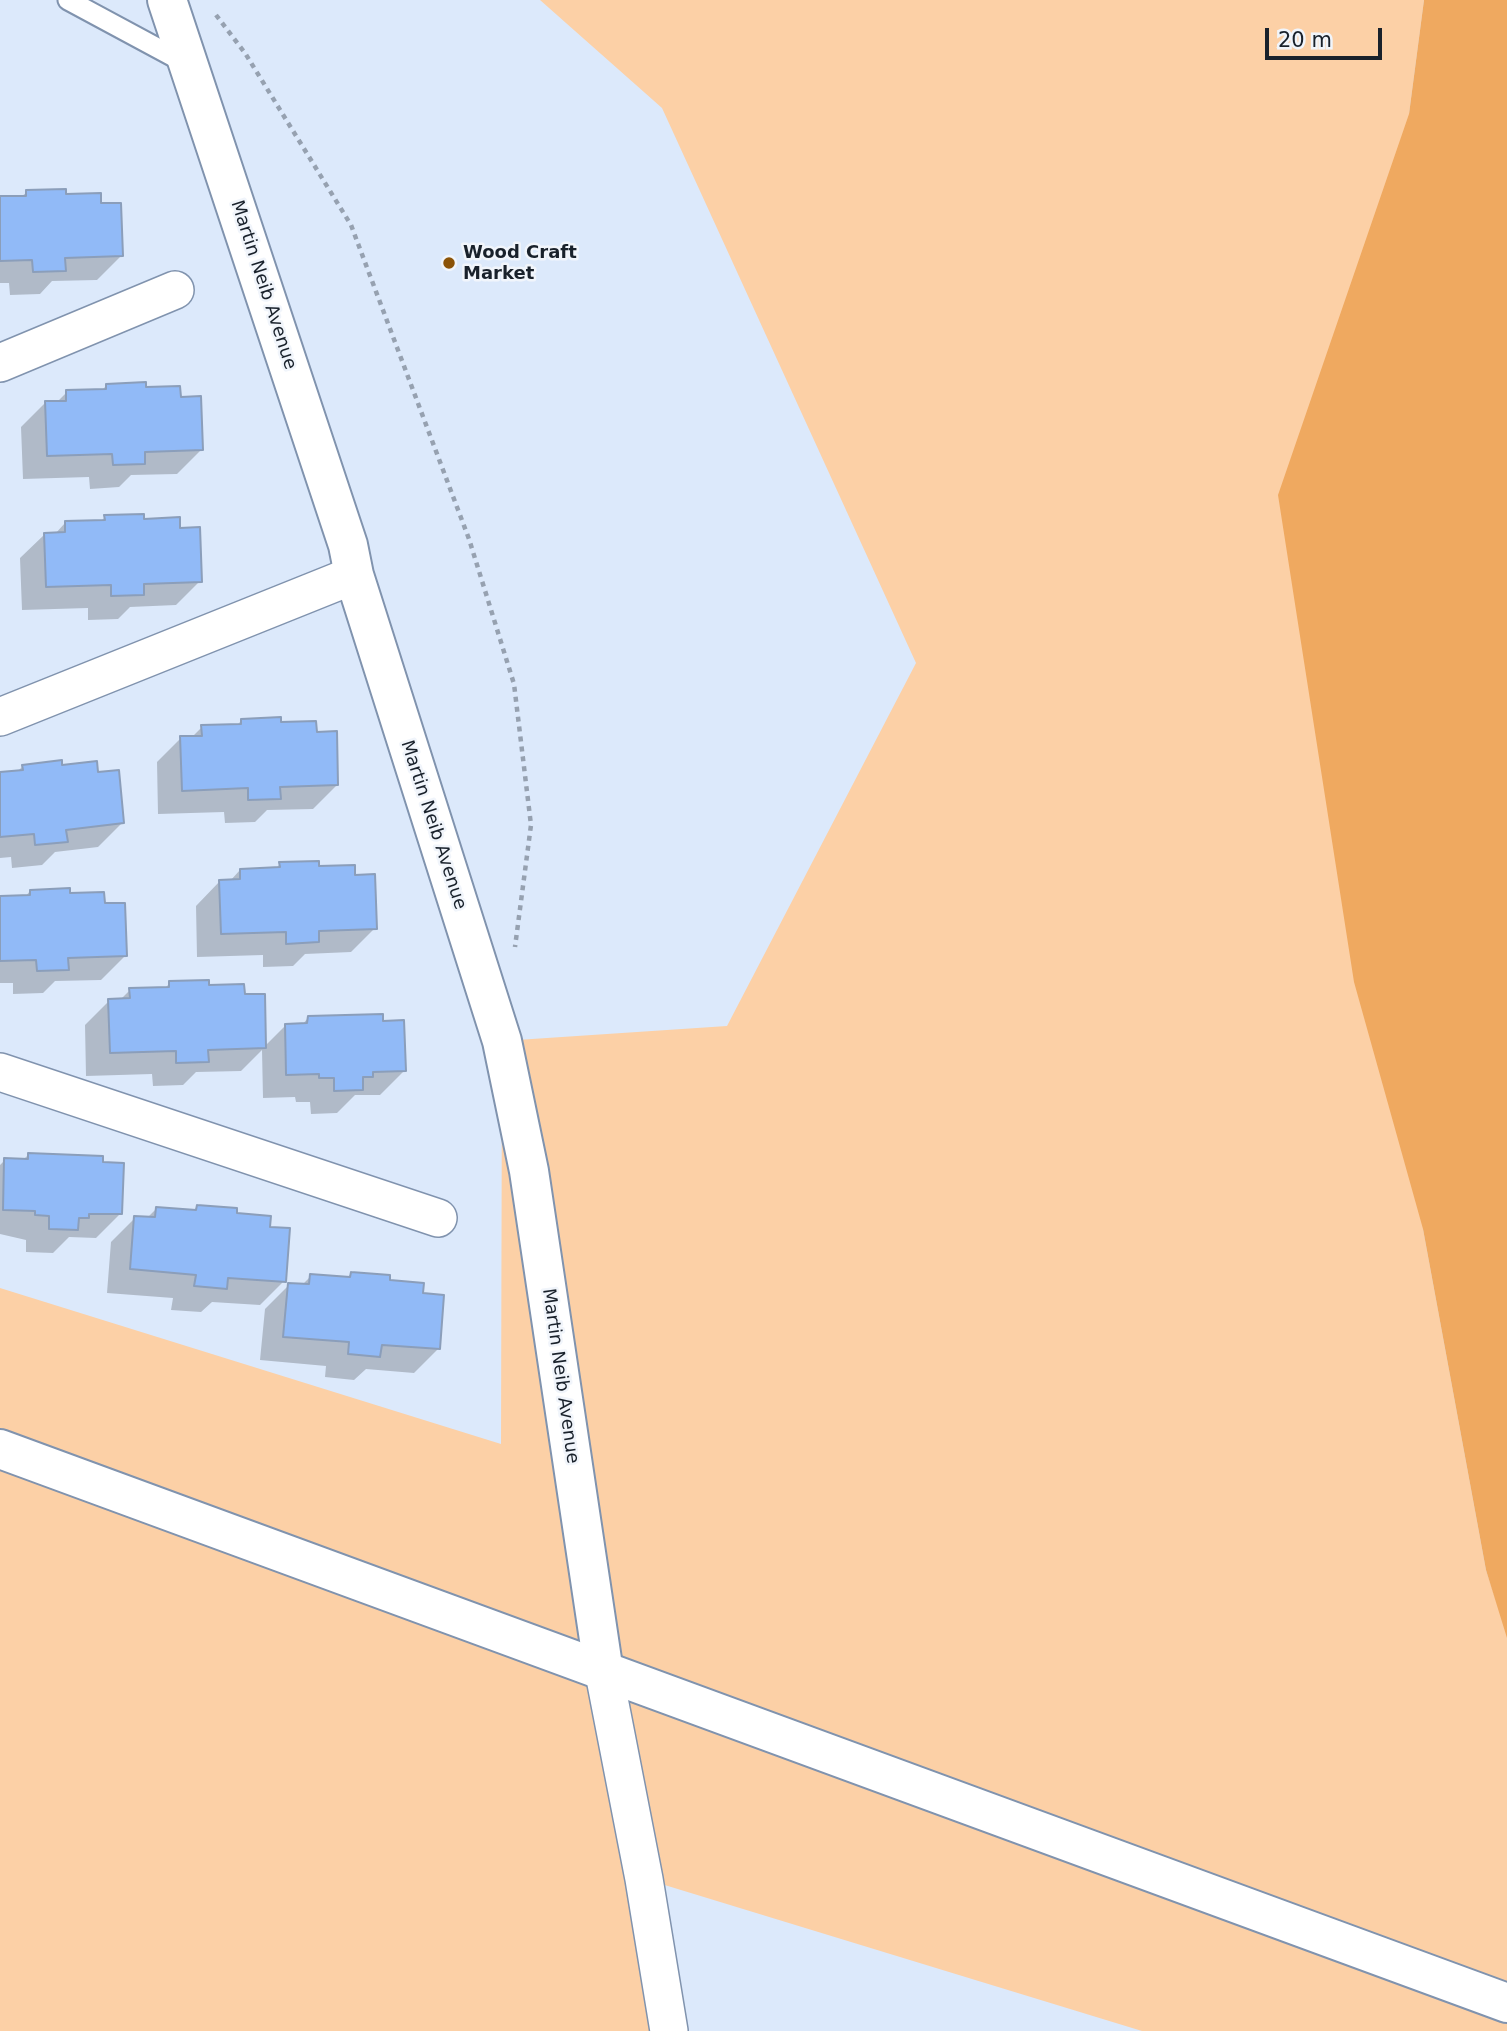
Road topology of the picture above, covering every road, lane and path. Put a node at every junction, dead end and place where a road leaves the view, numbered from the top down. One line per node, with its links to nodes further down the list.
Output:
1 (68, 0): 4 (lane)
2 (167, 0): 4 (main road, Martin Neib Avenue)
3 (213, 10): 9 (path)
4 (191, 66): 7 (main road, Martin Neib Avenue)
5 (175, 290): 6 (street)
6 (0, 363)
7 (354, 575): 8 (street); 13 (main road, Martin Neib Avenue)
8 (0, 718)
9 (513, 960)
10 (0, 1072): 11 (street)
11 (438, 1218)
12 (0, 1449): 13 (main road)
13 (604, 1674): 14 (main road); 15 (street)
14 (1507, 2003)
15 (669, 2031)

